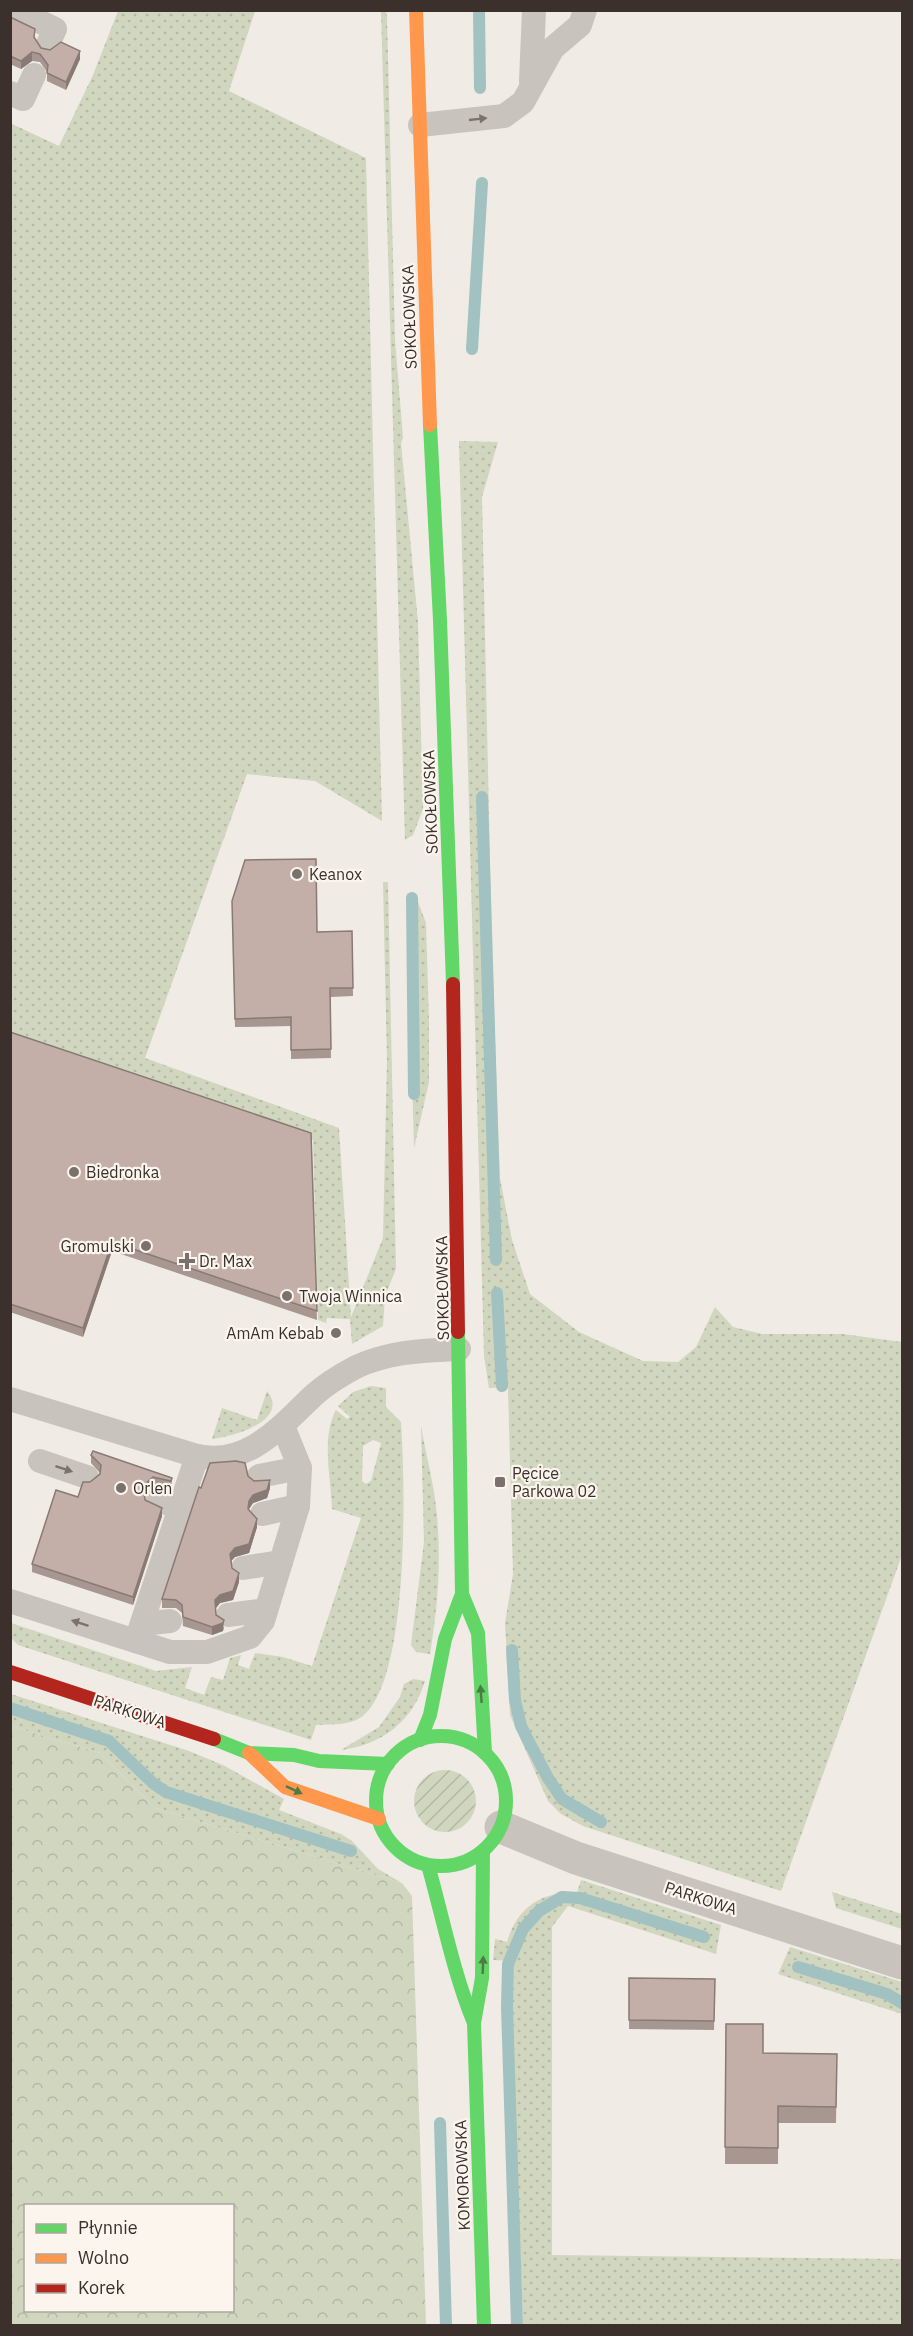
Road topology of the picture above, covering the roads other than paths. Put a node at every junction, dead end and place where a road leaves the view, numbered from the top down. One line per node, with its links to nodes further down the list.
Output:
1 (416, 10): 10 (street, SOKOŁOWSKA)
2 (534, 10): 8 (lane)
3 (585, 10): 8 (lane)
4 (17, 11): 5 (lane); 6 (lane)
5 (10, 26)
6 (48, 44)
7 (34, 75): 9 (lane)
8 (529, 92): 10 (lane, one-way to 8)
9 (10, 93)
10 (420, 125): 11 (street, SOKOŁOWSKA)
11 (459, 1349): 13 (lane); 25 (street, SOKOŁOWSKA)
12 (10, 1399): 14 (lane)
13 (284, 1426): 14 (lane); 16 (lane)
14 (197, 1456): 19 (lane)
15 (40, 1461): 18 (lane, one-way to 18)
16 (300, 1468): 17 (lane); 21 (lane)
17 (259, 1476)
18 (87, 1477)
19 (190, 1496): 20 (lane); 30 (lane)
20 (156, 1499)
21 (298, 1506): 22 (lane); 23 (lane)
22 (262, 1515)
23 (281, 1562): 24 (lane); 27 (lane)
24 (243, 1569)
25 (462, 1594): 32 (street, SOKOŁOWSKA); 34 (street, SOKOŁOWSKA, one-way to 25)
26 (10, 1600): 30 (lane, one-way to 26)
27 (266, 1610): 28 (lane); 30 (lane)
28 (228, 1616)
29 (170, 1622): 30 (lane)
30 (139, 1632)
31 (10, 1672): 33 (street, PARKOWA)
32 (420, 1740): 34 (street); 35 (street)
33 (249, 1753): 35 (street, PARKOWA); 36 (street, PARKOWA, one-way to 36)
34 (485, 1753): 37 (street)
35 (388, 1764): 36 (street)
36 (379, 1819): 38 (street)
37 (492, 1839): 38 (street); 39 (street, PARKOWA); 40 (street, KOMOROWSKA, one-way to 37)
38 (428, 1865): 40 (street, KOMOROWSKA)
39 (903, 1963)
40 (474, 2023): 41 (street, KOMOROWSKA)
41 (484, 2325)

